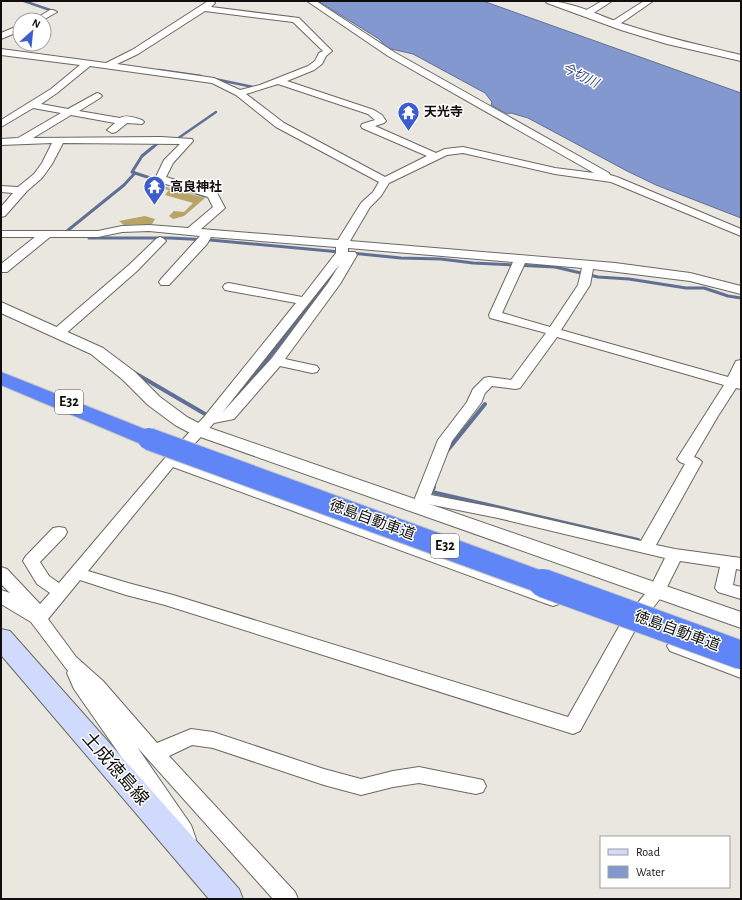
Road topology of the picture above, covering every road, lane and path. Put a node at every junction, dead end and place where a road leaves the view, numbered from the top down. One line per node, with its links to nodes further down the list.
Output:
1 (216, 1): 6 (street)
2 (311, 1): 30 (street)
3 (550, 1): 7 (street)
4 (608, 1): 7 (street)
5 (649, 1): 8 (street)
6 (203, 8): 14 (street); 15 (street)
7 (586, 14): 8 (street)
8 (614, 24): 12 (street)
9 (12, 31): 10 (street)
10 (1, 36)
11 (1, 52): 13 (street)
12 (741, 58)
13 (88, 63): 14 (street); 18 (street)
14 (109, 65): 16 (street)
15 (278, 81): 16 (street); 29 (street)
16 (239, 92): 31 (street)
17 (97, 96): 19 (street)
18 (33, 105): 19 (street); 22 (street)
19 (70, 112): 20 (street); 26 (street)
20 (123, 122): 21 (street); 23 (street)
21 (139, 122)
22 (1, 124)
23 (112, 130)
24 (59, 140): 25 (street); 26 (street); 28 (street)
25 (131, 140): 28 (street); 35 (street)
26 (20, 141): 27 (street)
27 (1, 142)
28 (53, 151): 33 (street)
29 (434, 156): 30 (street); 31 (street)
30 (613, 179): 36 (street)
31 (385, 181): 41 (street)
32 (1, 190): 33 (street)
33 (21, 191): 34 (street)
34 (1, 214)
35 (191, 232): 39 (street); 40 (street)
36 (741, 233)
37 (1, 234): 38 (street)
38 (47, 234): 39 (street); 44 (street)
39 (165, 235): 51 (street)
40 (205, 238): 41 (street); 46 (street)
41 (342, 244): 43 (street); 49 (street)
42 (351, 256): 53 (street)
43 (519, 263): 45 (street); 52 (street)
44 (1, 268)
45 (587, 272): 48 (street); 52 (street)
46 (165, 282)
47 (230, 287): 49 (street)
48 (741, 290)
49 (305, 301): 59 (street)
50 (1, 307): 51 (street)
51 (62, 330): 59 (street)
52 (553, 331): 58 (street); 62 (street)
53 (277, 362): 56 (street); 59 (street)
54 (741, 364): 58 (street)
55 (1, 366): 60 (highway, 徳島自動車道 / E32)
56 (312, 370)
57 (1, 378): 60 (highway, 徳島自動車道 / E32)
58 (736, 384): 64 (street)
59 (203, 425): 61 (street); 62 (street)
60 (144, 438): 77 (highway, 徳島自動車道 / E32, bridge)
61 (170, 461): 68 (street); 75 (street)
62 (420, 503): 64 (street); 69 (street)
63 (59, 532): 70 (street)
64 (648, 545): 65 (street)
65 (675, 555): 66 (street); 69 (street)
66 (735, 563): 71 (street)
67 (1, 573): 73 (street)
68 (76, 573): 70 (street); 75 (street)
69 (657, 591): 74 (street); 75 (street)
70 (61, 593): 73 (street)
71 (741, 593)
72 (1, 596): 73 (street)
73 (38, 619): 78 (street)
74 (741, 620)
75 (627, 628): 79 (street)
76 (1, 638): 82 (main road, 土成徳島線)
77 (741, 655)
78 (70, 662): 80 (street); 82 (street)
79 (741, 671)
80 (155, 754): 81 (street); 84 (street)
81 (476, 786)
82 (190, 855): 83 (main road, 土成徳島線)
83 (228, 899)
84 (287, 899)

